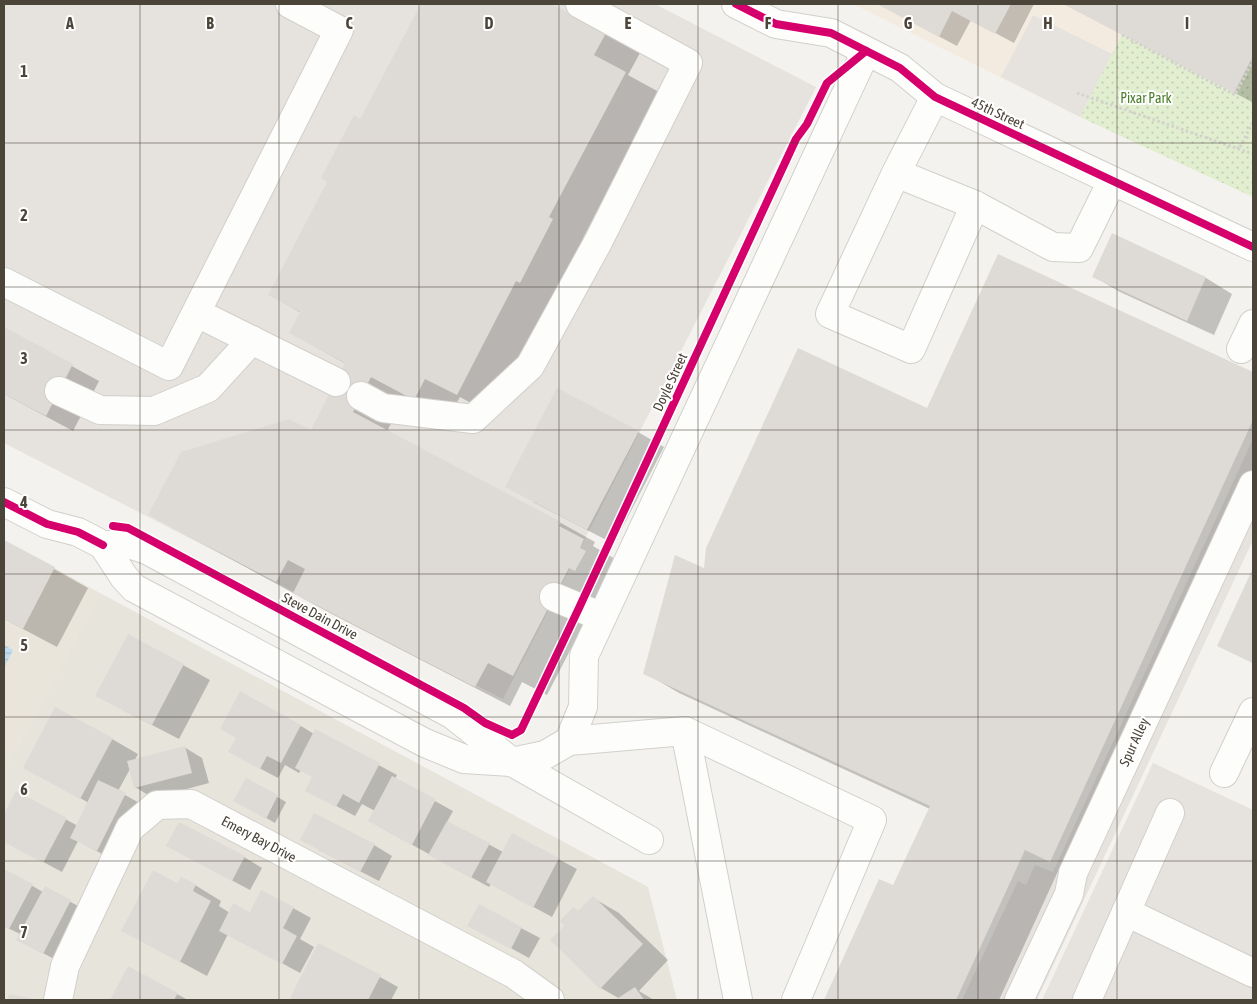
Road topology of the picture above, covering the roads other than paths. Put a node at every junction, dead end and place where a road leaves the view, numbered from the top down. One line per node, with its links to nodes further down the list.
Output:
1 (290, 4): 11 (street)
2 (580, 4): 17 (street)
3 (736, 4): 4 (street, 45th Street)
4 (866, 50): 5 (street, 45th Street); 22 (street)
5 (935, 97): 6 (street); 7 (street, 45th Street)
6 (896, 173): 8 (street); 8 (street)
7 (1112, 181): 8 (street); 9 (street, 45th Street)
8 (975, 206)
9 (1253, 247)
10 (4, 282): 11 (street)
11 (197, 313): 13 (street)
12 (1253, 324): 14 (street)
13 (252, 340): 15 (street); 16 (street)
14 (1241, 349)
15 (336, 382)
16 (59, 391)
17 (361, 396)
18 (1253, 485): 36 (street, Spur Alley)
19 (4, 502): 20 (street, Steve Dain Drive)
20 (103, 545): 26 (street, Steve Dain Drive); 26 (street, Steve Dain Drive)
21 (554, 597): 22 (street)
22 (602, 617): 25 (street)
23 (1253, 712): 27 (street)
24 (685, 731): 25 (street); 34 (street); 35 (street)
25 (569, 740): 26 (street)
26 (512, 762): 29 (street)
27 (1224, 773)
28 (1170, 814): 30 (street)
29 (649, 840)
30 (1126, 912): 31 (street); 37 (street)
31 (1253, 973)
32 (58, 1000): 33 (street, Emery Bay Drive)
33 (550, 1000)
34 (738, 1000)
35 (796, 1000)
36 (1019, 1000)
37 (1087, 1000)

